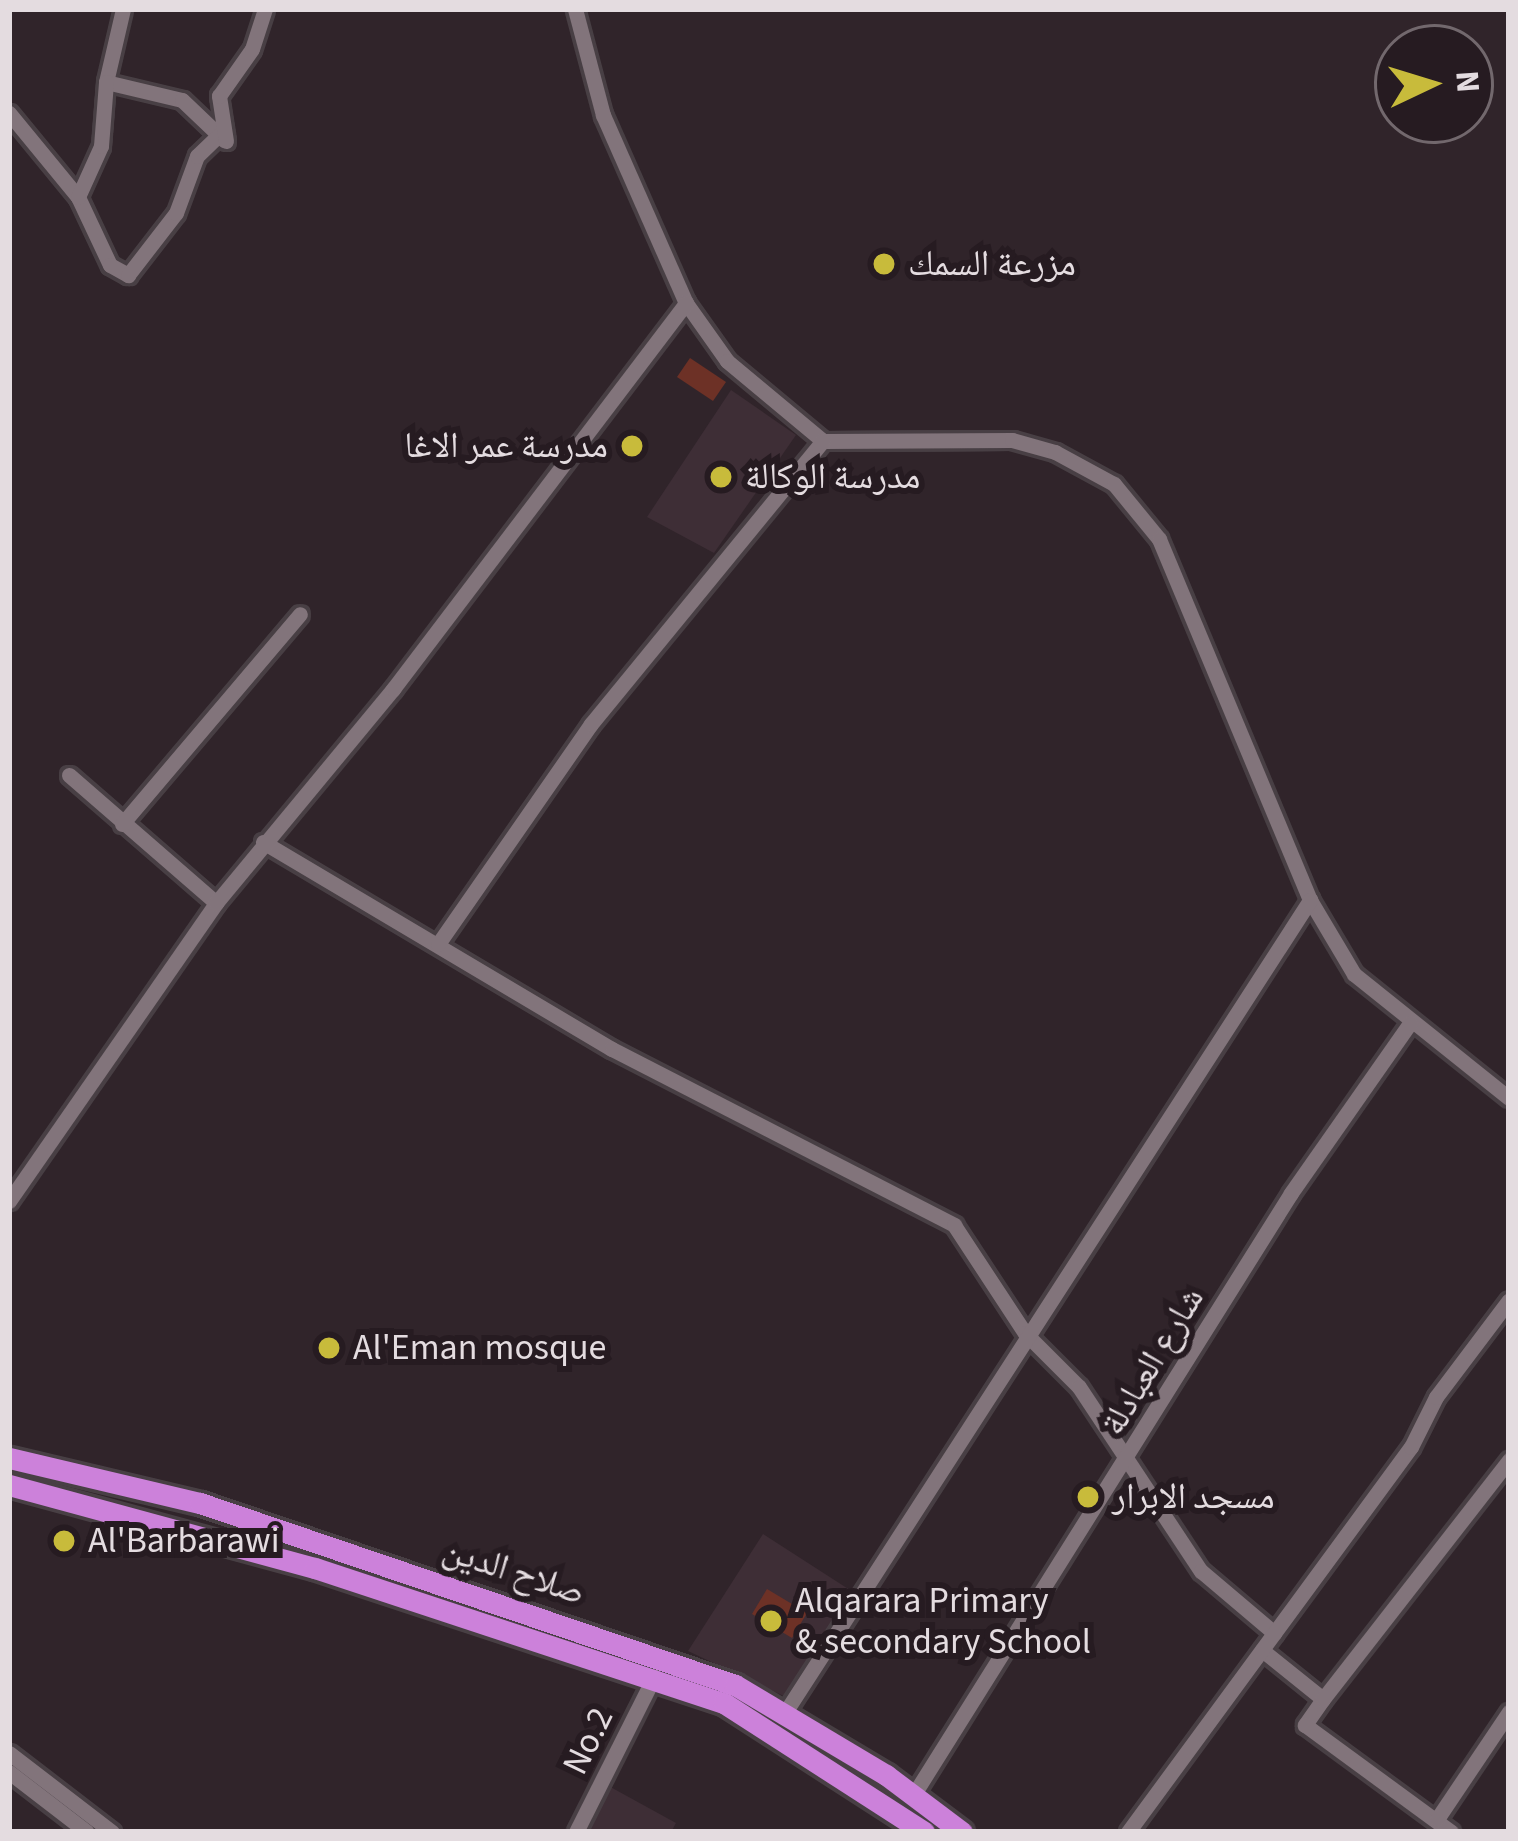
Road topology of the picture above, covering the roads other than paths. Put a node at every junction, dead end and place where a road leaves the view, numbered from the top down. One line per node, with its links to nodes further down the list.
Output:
1 (123, 9): 4 (street)
2 (266, 9): 6 (street)
3 (575, 9): 8 (street)
4 (106, 82): 6 (street); 7 (street)
5 (9, 113): 7 (street)
6 (218, 136): 7 (street)
7 (77, 197)
8 (686, 303): 9 (street); 13 (street)
9 (823, 441): 14 (street); 16 (street)
10 (300, 614): 12 (street)
11 (69, 776): 12 (street)
12 (122, 824): 15 (street)
13 (262, 842): 15 (street); 16 (street)
14 (1310, 900): 17 (street); 21 (street)
15 (216, 903): 19 (street)
16 (439, 944): 21 (street)
17 (1410, 1023): 18 (street); 24 (street, شارع العبادلة)
18 (1509, 1098)
19 (9, 1201)
20 (1509, 1300): 28 (street)
21 (1024, 1333): 24 (street); 32 (street)
22 (9, 1458): 26 (highway, صلاح الدين)
23 (1509, 1460): 31 (street)
24 (1124, 1465): 28 (street); 36 (street, شارع العبادلة)
25 (9, 1485): 27 (highway, صلاح الدين)
26 (200, 1503): 27 (highway); 32 (highway, صلاح الدين)
27 (192, 1532): 30 (highway, صلاح الدين)
28 (1274, 1633): 29 (street)
29 (1262, 1649): 31 (street); 43 (street)
30 (654, 1677): 41 (street, No.2); 42 (highway, صلاح الدين)
31 (1323, 1699): 37 (street)
32 (786, 1711): 36 (highway, صلاح الدين)
33 (1509, 1712): 37 (street)
34 (9, 1754): 40 (street)
35 (9, 1772): 39 (street)
36 (914, 1794): 38 (highway, صلاح الدين)
37 (1437, 1819): 44 (street)
38 (947, 1828)
39 (87, 1832)
40 (112, 1832)
41 (577, 1832)
42 (924, 1832)
43 (1128, 1832)
44 (1451, 1832)

